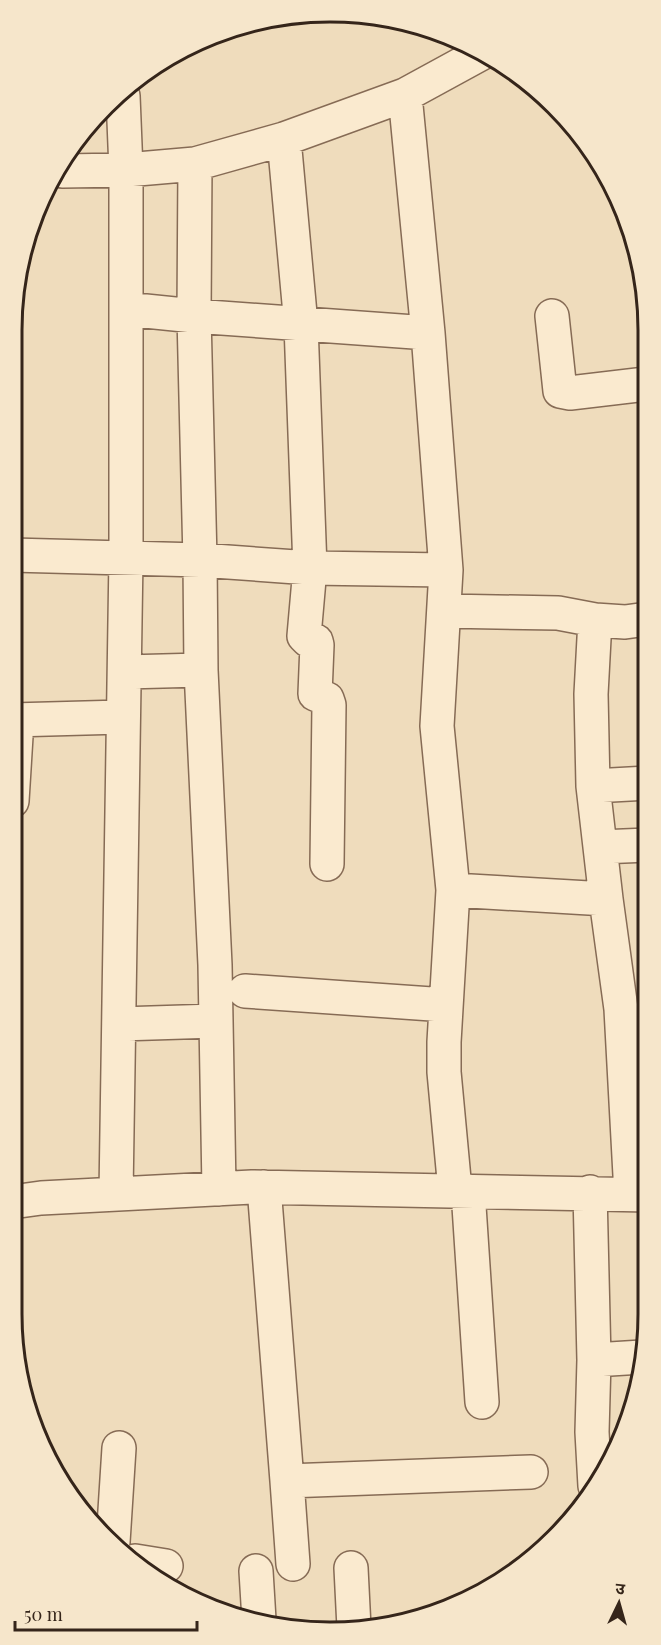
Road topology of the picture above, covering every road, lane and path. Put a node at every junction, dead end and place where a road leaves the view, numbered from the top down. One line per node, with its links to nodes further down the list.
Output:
1 (474, 58): 2 (street)
2 (405, 95): 4 (street); 12 (street)
3 (123, 103): 6 (street)
4 (284, 139): 5 (street); 11 (street)
5 (195, 164): 6 (street); 9 (street)
6 (126, 170): 7 (street); 8 (street)
7 (67, 171)
8 (126, 309): 9 (street); 15 (street)
9 (194, 316): 11 (street); 16 (street)
10 (552, 316): 13 (street)
11 (300, 325): 12 (street); 17 (street)
12 (428, 333): 18 (street)
13 (639, 385)
14 (22, 555): 15 (street)
15 (126, 557): 16 (street); 23 (street)
16 (200, 560): 17 (street); 22 (street)
17 (310, 568): 18 (street); 30 (street)
18 (446, 570): 19 (street)
19 (444, 611): 20 (street); 31 (street)
20 (595, 620): 21 (street); 27 (street)
21 (639, 621)
22 (201, 670): 23 (street); 36 (street)
23 (125, 672): 24 (street)
24 (122, 717): 25 (street); 37 (street)
25 (22, 720)
26 (639, 783): 27 (street)
27 (593, 786): 29 (street)
28 (639, 845): 29 (street)
29 (600, 847): 32 (street)
30 (327, 864)
31 (453, 890): 32 (street); 34 (street)
32 (606, 898): 35 (street)
33 (245, 991): 34 (street)
34 (446, 1005): 41 (street)
35 (635, 1009): 38 (street)
36 (215, 1022): 37 (street); 40 (street)
37 (120, 1024): 43 (street)
38 (639, 1157)
39 (264, 1187): 40 (street); 41 (street); 52 (street)
40 (219, 1189): 43 (street)
41 (461, 1190): 42 (street); 48 (street)
42 (590, 1192): 44 (street); 47 (street)
43 (116, 1194): 45 (street)
44 (639, 1194)
45 (22, 1201)
46 (636, 1357): 47 (street)
47 (594, 1360): 51 (street)
48 (482, 1402)
49 (119, 1448): 53 (street)
50 (531, 1472): 52 (street)
51 (594, 1474)
52 (287, 1481): 54 (street)
53 (113, 1532)
54 (293, 1564)
55 (351, 1568): 58 (street)
56 (256, 1571): 57 (street)
57 (259, 1614)
58 (354, 1622)

